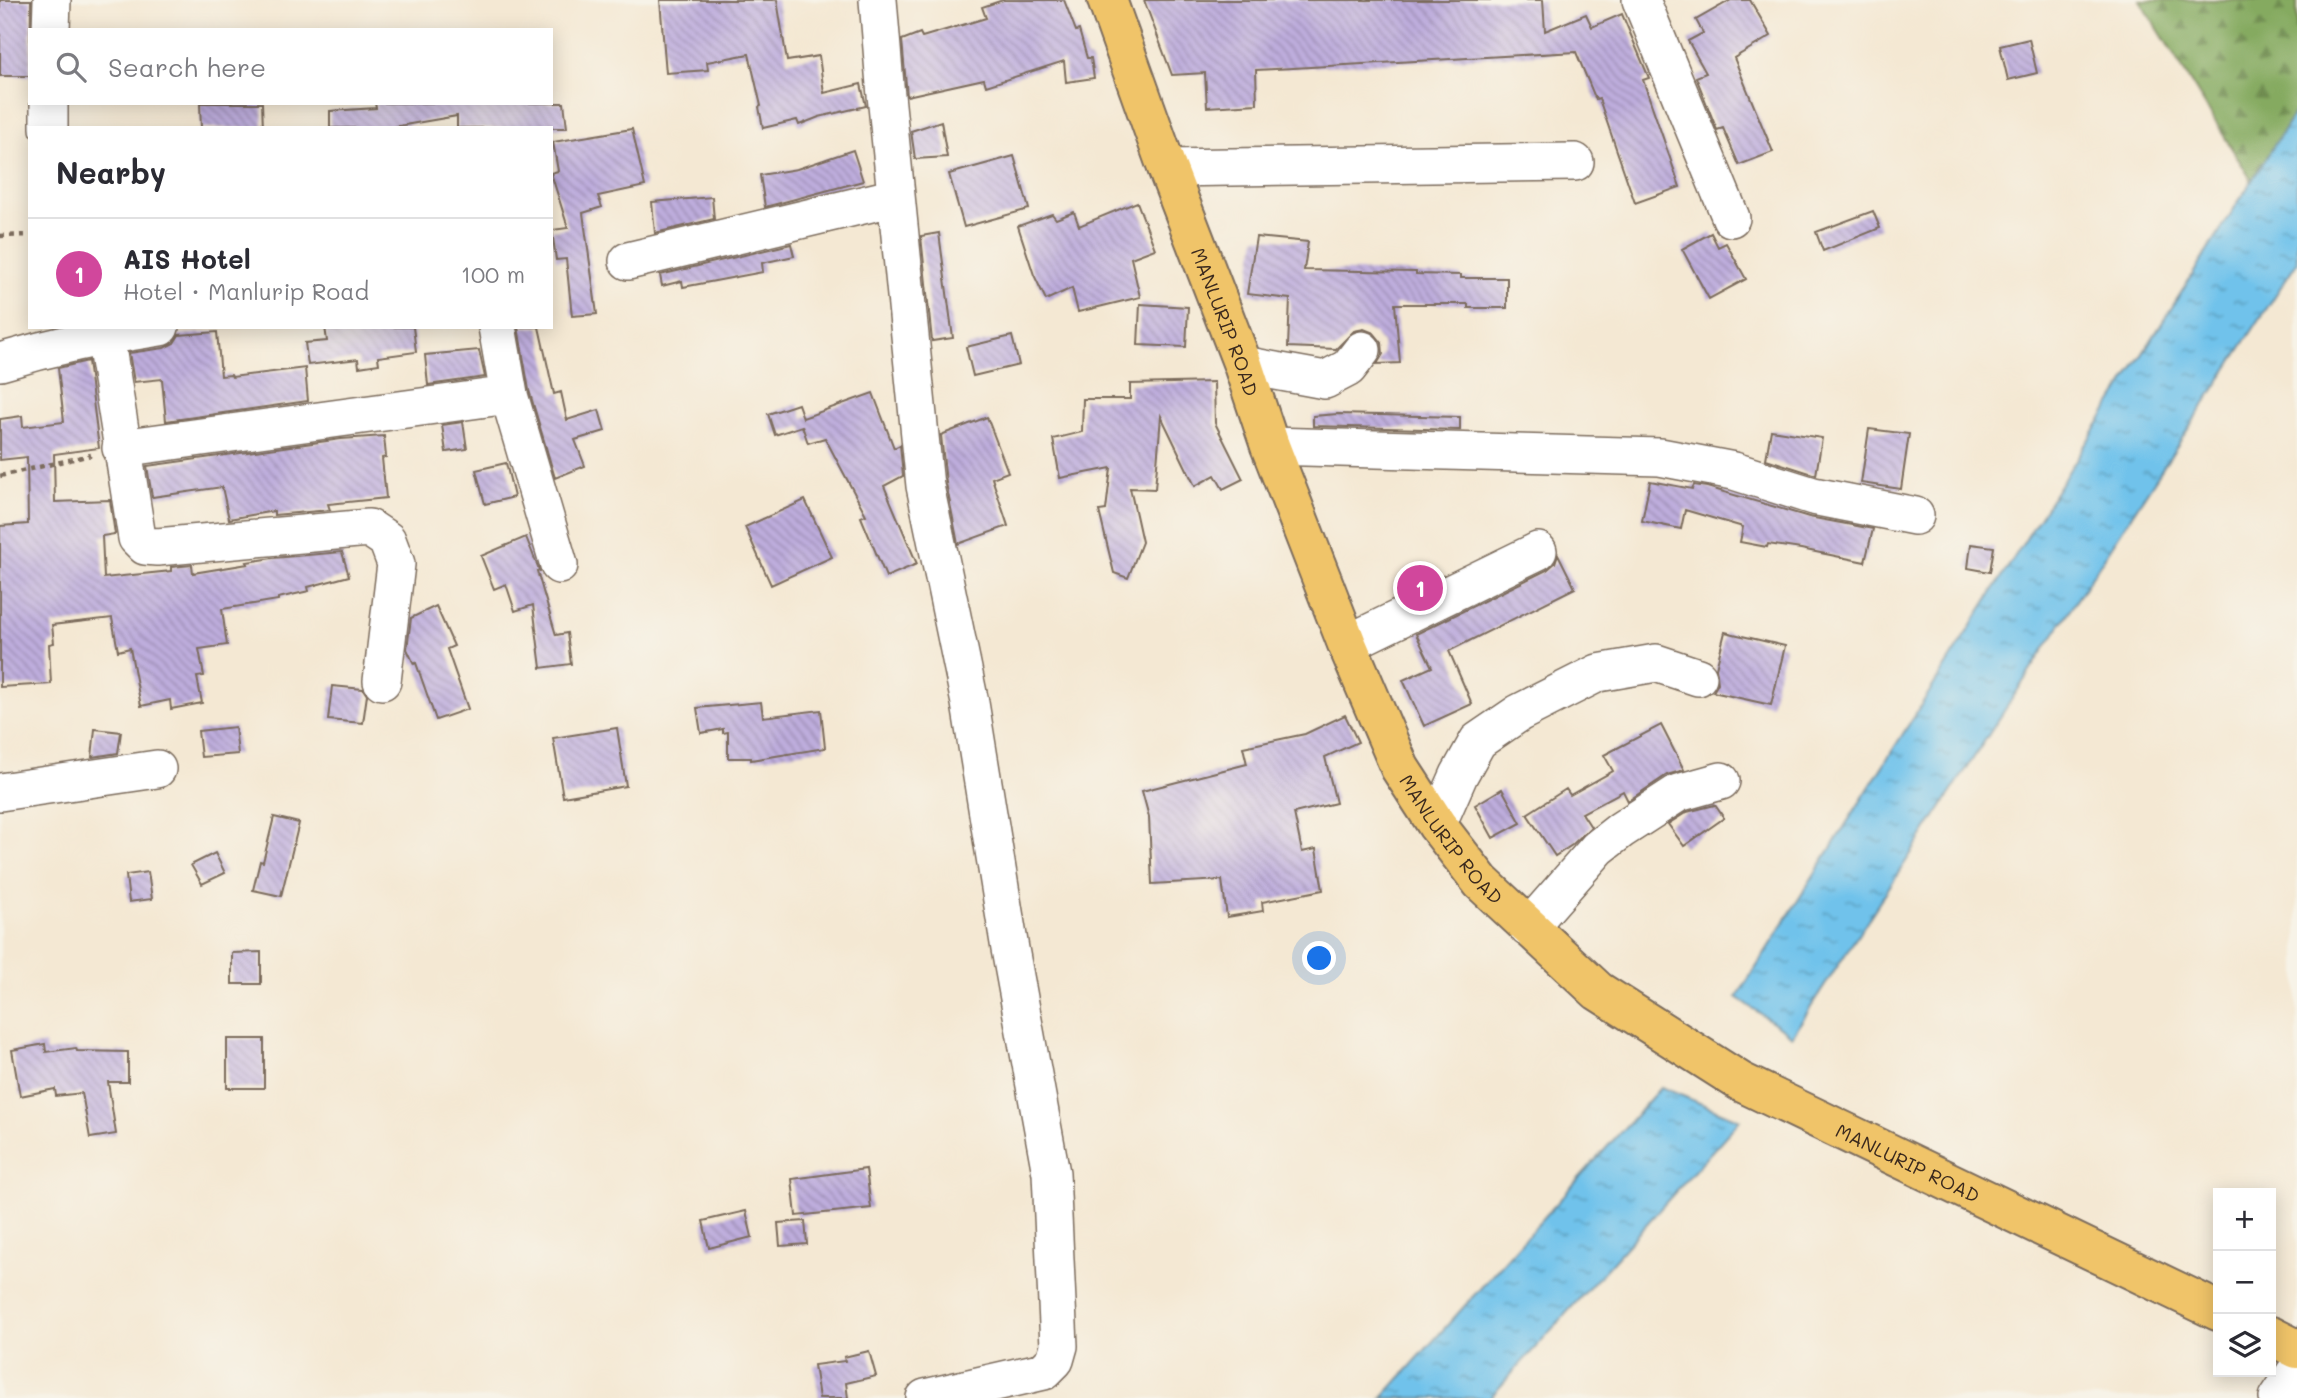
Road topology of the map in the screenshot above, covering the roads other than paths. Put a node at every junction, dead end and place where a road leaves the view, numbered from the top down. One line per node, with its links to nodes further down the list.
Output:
1 (52, 0): 5 (street)
2 (878, 0): 10 (street)
3 (1107, 0): 9 (main road, MANLURIP ROAD)
4 (1641, 0): 11 (street)
5 (51, 28)
6 (49, 105): 7 (street)
7 (49, 126)
8 (1575, 162): 9 (street)
9 (1167, 168): 19 (main road, MANLURIP ROAD)
10 (896, 197): 12 (street); 38 (street)
11 (1731, 218)
12 (628, 261)
13 (146, 329): 15 (street)
14 (497, 329): 20 (street)
15 (105, 335): 16 (street); 22 (street)
16 (53, 337): 18 (street)
17 (1362, 350): 19 (street)
18 (0, 362)
19 (1243, 365): 21 (main road, MANLURIP ROAD)
20 (509, 395): 22 (street); 25 (street)
21 (1270, 446): 23 (street); 26 (main road, MANLURIP ROAD)
22 (121, 448): 28 (street)
23 (1915, 516)
24 (1538, 551): 26 (street)
25 (559, 565)
26 (1347, 644): 32 (main road, MANLURIP ROAD)
27 (1698, 677): 32 (street)
28 (382, 681)
29 (157, 769): 31 (street)
30 (1721, 781): 33 (street)
31 (0, 792)
32 (1437, 825): 33 (main road, MANLURIP ROAD)
33 (1528, 928): 34 (main road, MANLURIP ROAD)
34 (2213, 1309)
35 (2276, 1338): 36 (main road)
36 (2297, 1349)
37 (2297, 1370): 39 (street)
38 (925, 1398)
39 (2278, 1398)

